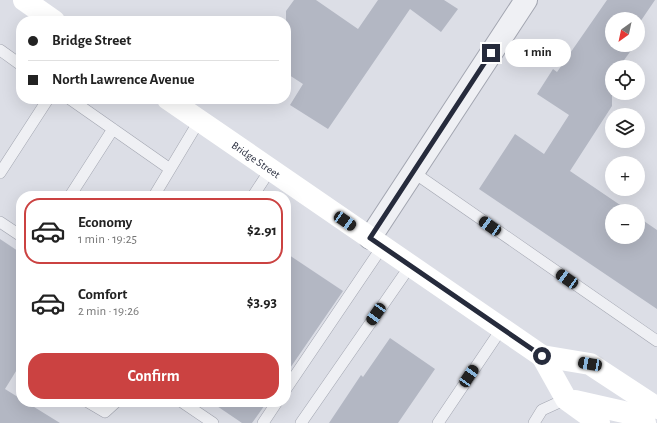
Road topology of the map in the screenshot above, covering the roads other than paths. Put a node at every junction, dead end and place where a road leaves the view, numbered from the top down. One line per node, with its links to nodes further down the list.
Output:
1 (526, 0): 11 (street)
2 (0, 50): 3 (lane)
3 (16, 61)
4 (45, 104): 12 (lane)
5 (77, 104): 8 (lane)
6 (175, 104): 7 (main road, Bridge Street)
7 (199, 121): 9 (lane); 10 (main road, Bridge Street)
8 (113, 129): 9 (lane); 13 (lane)
9 (170, 169): 14 (lane)
10 (270, 170): 15 (lane); 18 (main road, Bridge Street)
11 (413, 172): 18 (street); 21 (lane)
12 (0, 173)
13 (73, 191)
14 (157, 191)
15 (256, 191)
16 (0, 222): 17 (lane)
17 (16, 233)
18 (376, 243): 19 (main road, Bridge Street); 23 (lane)
19 (410, 266): 20 (main road, Bridge Street); 32 (lane)
20 (502, 328): 22 (main road, Bridge Street); 33 (lane)
21 (657, 341)
22 (542, 356): 24 (main road, Bridge Street); 29 (main road, Bridge Street)
23 (291, 381)
24 (566, 399): 34 (lane); 35 (main road, Bridge Street); 36 (main road)
25 (96, 407): 26 (lane)
26 (110, 407)
27 (189, 407): 30 (lane)
28 (274, 407): 31 (lane)
29 (657, 408)
30 (213, 423)
31 (263, 423)
32 (301, 423)
33 (438, 423)
34 (534, 423)
35 (599, 423)
36 (645, 423)

